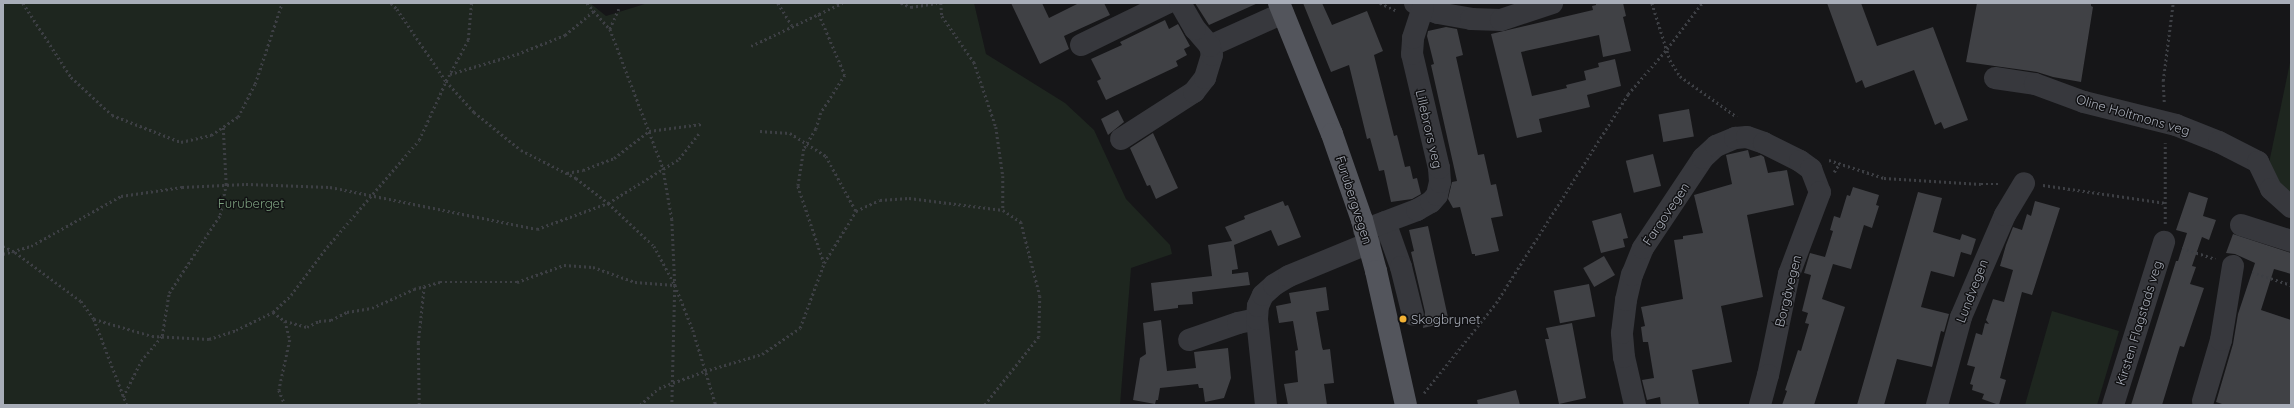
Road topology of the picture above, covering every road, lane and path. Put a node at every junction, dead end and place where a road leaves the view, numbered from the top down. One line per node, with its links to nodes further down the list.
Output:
1 (23, 3): 32 (path)
2 (282, 3): 32 (path)
3 (391, 3): 29 (path)
4 (471, 3): 27 (path)
5 (587, 3): 19 (path)
6 (778, 3): 21 (path)
7 (842, 3): 20 (path)
8 (901, 3): 9 (path)
9 (937, 3)
10 (941, 3): 48 (path)
11 (1167, 3): 23 (street)
12 (1180, 3): 25 (street)
13 (1652, 3): 26 (path)
14 (1702, 3): 26 (path)
15 (1546, 4): 16 (street)
16 (1419, 6): 50 (street, Lillebrors veg)
17 (1281, 8): 25 (street); 52 (main road, Furubergvegen)
18 (619, 9): 22 (path)
19 (594, 11): 22 (path); 27 (path)
20 (819, 14): 21 (path); 37 (path)
21 (792, 25): 24 (path)
22 (610, 29): 33 (path)
23 (1081, 45)
24 (751, 46)
25 (1210, 46): 36 (street)
26 (1667, 49): 30 (path); 72 (path)
27 (450, 74): 29 (path)
28 (1995, 78): 47 (street, Oline Holtmons veg)
29 (446, 81): 40 (path); 44 (path)
30 (1742, 119)
31 (702, 124): 33 (path)
32 (223, 127): 43 (path)
33 (649, 130): 39 (path); 40 (path)
34 (700, 132): 39 (path)
35 (760, 132): 37 (path)
36 (1121, 139)
37 (807, 144): 49 (path); 58 (path)
38 (1826, 158): 42 (path)
39 (663, 168): 45 (path); 60 (path)
40 (566, 173): 45 (path)
41 (1816, 181): 82 (street, Fargovegen); 83 (street, Borgåvegen)
42 (2024, 183): 46 (path); 84 (street, Lundvegen)
43 (226, 185): 44 (path); 56 (path); 67 (path)
44 (372, 195): 45 (path); 62 (path)
45 (608, 203): 60 (path)
46 (2166, 203)
47 (2291, 208)
48 (1003, 210): 49 (path); 80 (path)
49 (856, 211): 58 (path)
50 (1385, 222): 52 (street, Lillebrors veg); 63 (street)
51 (2241, 225): 53 (street)
52 (1367, 236): 65 (street); 72 (main road, Furubergvegen)
53 (2291, 241)
54 (2164, 242): 85 (street, Kirsten Flagstads veg)
55 (3, 246): 56 (path)
56 (15, 252): 57 (path); 64 (path)
57 (3, 254)
58 (824, 263): 69 (path)
59 (2233, 266): 73 (street)
60 (676, 285): 61 (path); 69 (path); 70 (path)
61 (424, 286): 66 (path); 76 (path)
62 (273, 312): 66 (path); 67 (path)
63 (1413, 315)
64 (94, 319): 67 (path); 71 (path)
65 (1257, 319): 68 (street); 81 (street)
66 (285, 322): 75 (path)
67 (162, 336): 71 (path)
68 (1189, 340)
69 (705, 371): 70 (path); 79 (path)
70 (672, 383): 77 (path); 78 (path)
71 (122, 397): 74 (path)
72 (1414, 401)
73 (2203, 401)
74 (127, 405)
75 (285, 405)
76 (419, 405)
77 (640, 405)
78 (672, 405)
79 (716, 405)
80 (985, 405)
81 (1266, 405)
82 (1635, 405)
83 (1760, 405)
84 (1937, 405)
85 (2113, 405)

